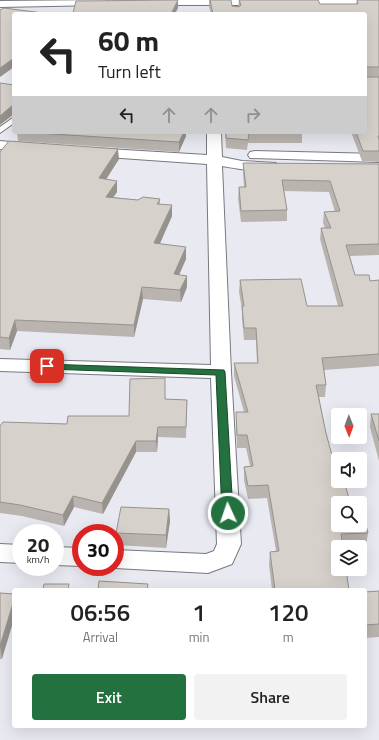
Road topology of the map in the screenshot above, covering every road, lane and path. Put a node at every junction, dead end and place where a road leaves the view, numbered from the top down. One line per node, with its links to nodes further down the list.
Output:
1 (113, 0): 6 (street)
2 (142, 2): 3 (street)
3 (204, 2): 4 (street); 7 (street)
4 (379, 2)
5 (0, 4): 6 (street)
6 (16, 4): 8 (street)
7 (205, 12)
8 (0, 14)
9 (12, 121): 10 (lane)
10 (0, 131)
11 (214, 134): 16 (street)
12 (3, 148): 13 (street)
13 (48, 149)
14 (80, 151): 16 (street)
15 (379, 158): 16 (street)
16 (215, 160): 17 (street); 19 (street)
17 (379, 168)
18 (0, 365): 19 (street)
19 (221, 372): 22 (street)
20 (0, 553): 21 (street)
21 (12, 554)
22 (124, 559)

